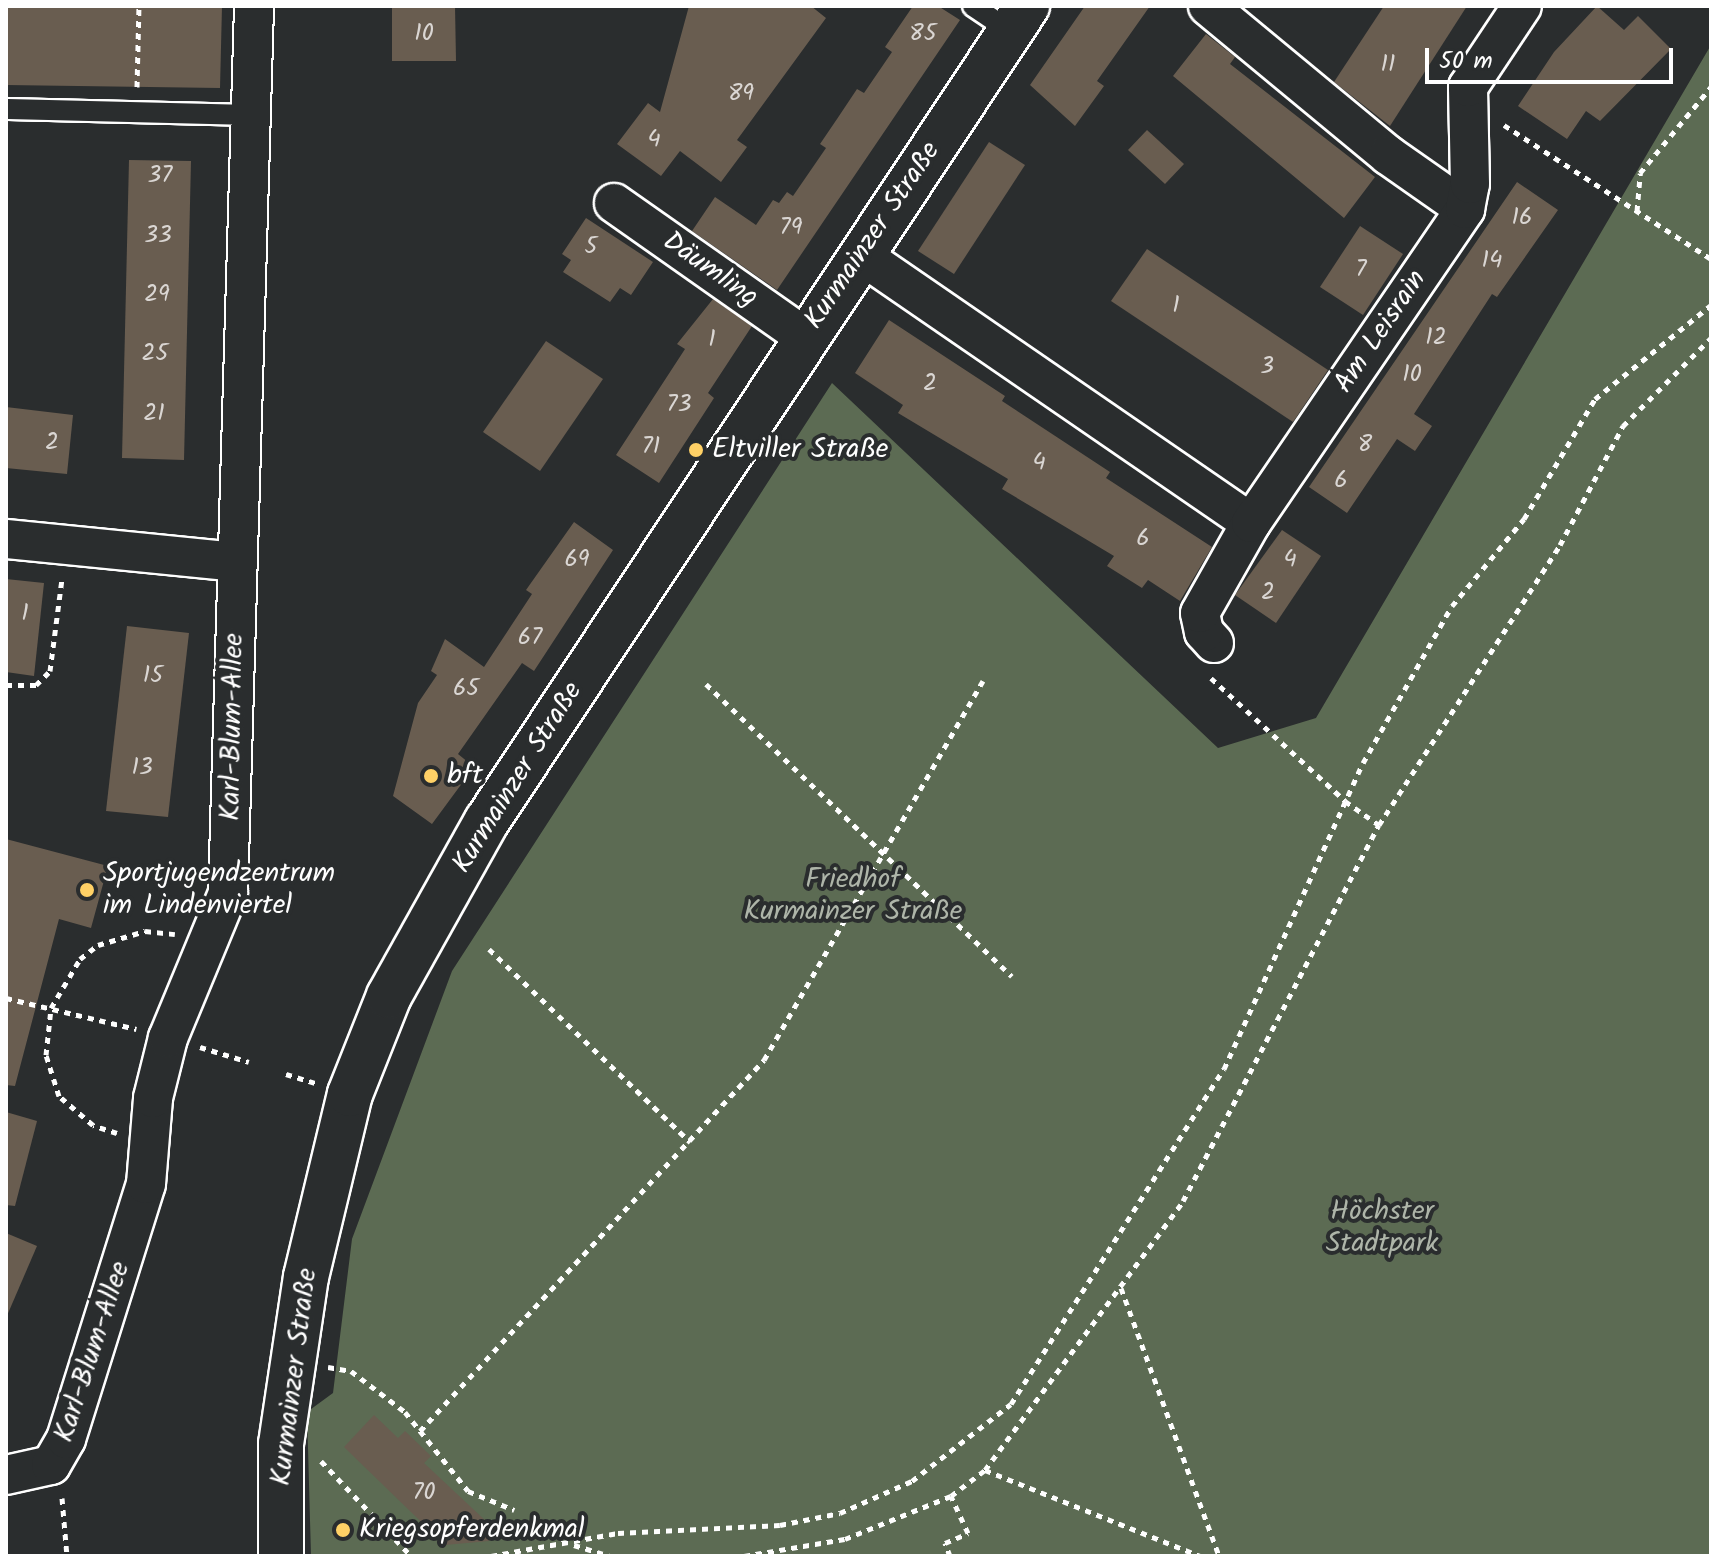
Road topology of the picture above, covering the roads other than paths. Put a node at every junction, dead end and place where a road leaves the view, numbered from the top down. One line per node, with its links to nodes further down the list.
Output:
1 (254, 6): 7 (street, Karl-Blum-Allee)
2 (973, 6): 5 (lane)
3 (1208, 6): 9 (street)
4 (1522, 6): 9 (street, Am Leisrain)
5 (1019, 18): 10 (main road, Kurmainzer Straße)
6 (6, 109): 7 (lane)
7 (251, 115): 14 (street, Karl-Blum-Allee)
8 (614, 203): 11 (street, Däumling)
9 (1465, 209): 12 (street, Am Leisrain)
10 (861, 255): 11 (main road, Kurmainzer Straße); 12 (street)
11 (805, 337): 17 (main road, Kurmainzer Straße)
12 (1251, 523): 15 (street, Am Leisrain)
13 (6, 539): 14 (street)
14 (237, 562): 16 (street, Karl-Blum-Allee)
15 (1214, 643)
16 (6, 1475)
17 (281, 1556)

